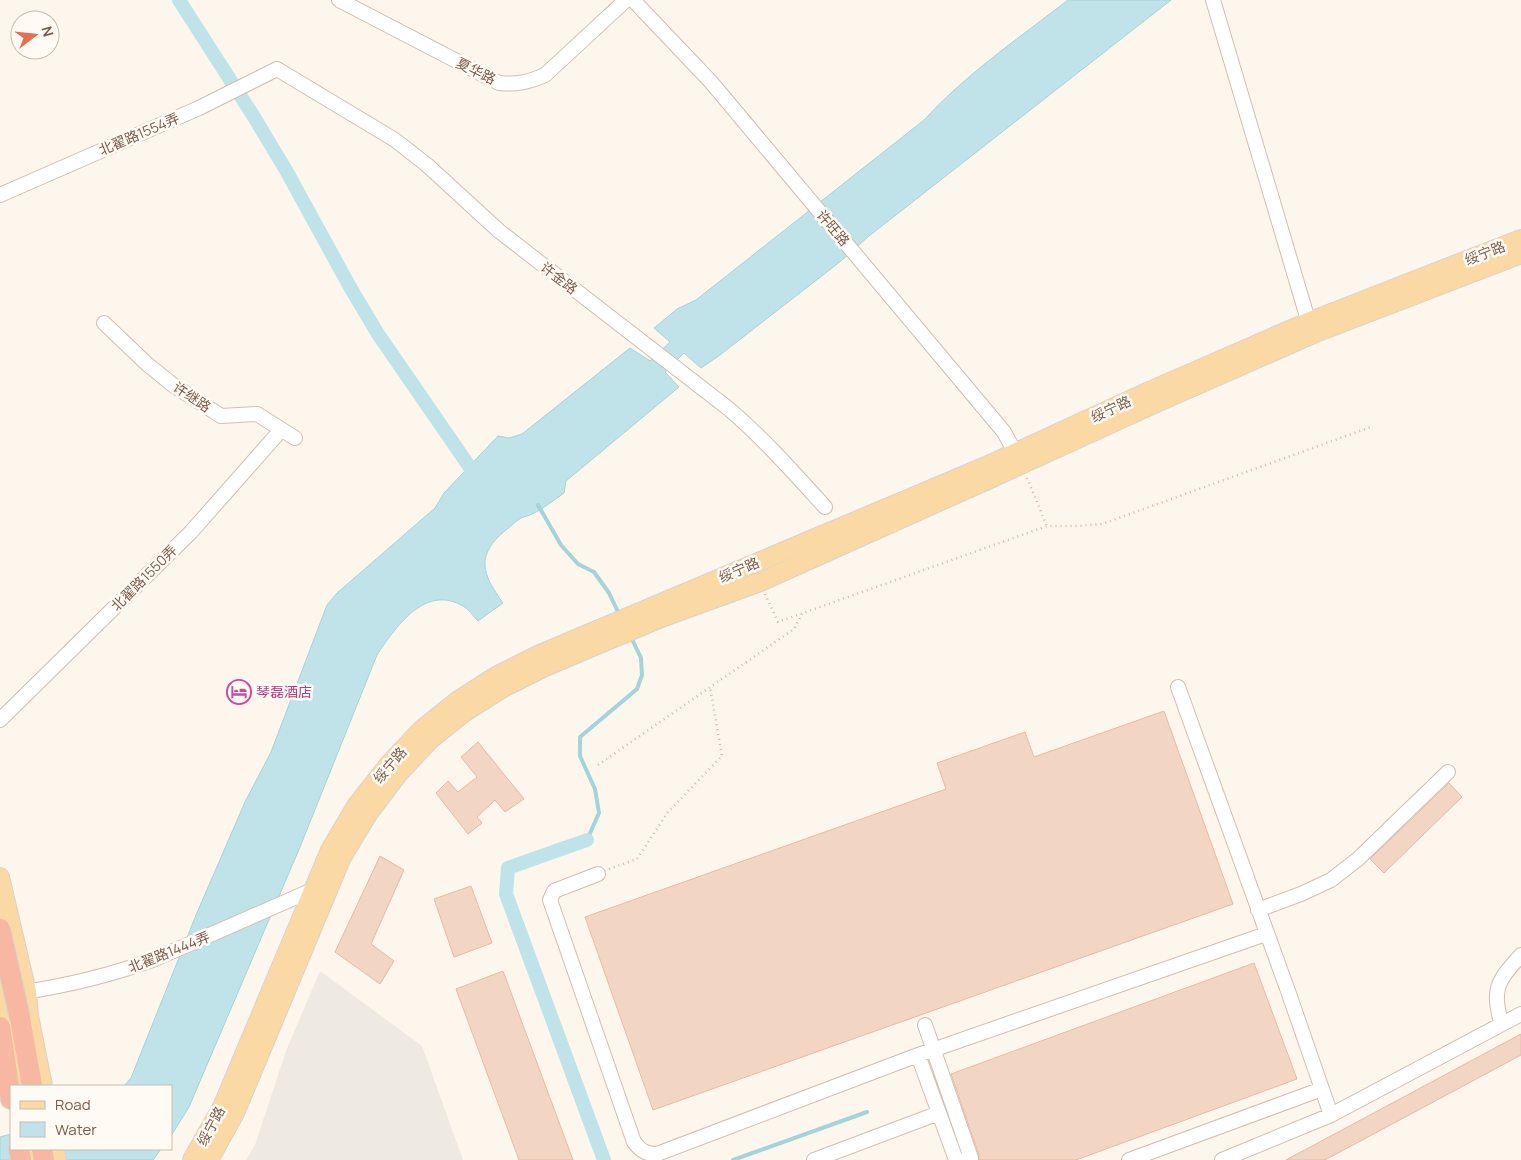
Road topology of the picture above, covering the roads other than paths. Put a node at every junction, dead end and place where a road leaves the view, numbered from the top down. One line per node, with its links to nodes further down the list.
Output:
1 (340, 0): 2 (street, 夏华路)
2 (626, 0)
3 (633, 0): 13 (street, 许旺路)
4 (1213, 0): 10 (street)
5 (277, 69): 6 (street, 北翟路1554弄); 14 (street, 许金路)
6 (0, 195)
7 (1521, 239): 10 (main road, 绥宁路)
8 (1521, 254): 10 (main road, 绥宁路)
9 (104, 323): 11 (street, 许继路)
10 (1310, 328): 13 (main road, 绥宁路)
11 (281, 430): 12 (street, 许继路); 18 (street, 北翟路1550弄)
12 (295, 438)
13 (1019, 458): 15 (main road, 绥宁路); 15 (main road, 绥宁路)
14 (825, 507)
15 (658, 612): 16 (main road, 绥宁路)
16 (623, 626): 22 (main road, 绥宁路); 23 (main road, 绥宁路)
17 (1178, 687): 24 (street)
18 (0, 720)
19 (1448, 772): 24 (street)
20 (598, 874): 36 (street)
21 (0, 877): 29 (main road)
22 (331, 882): 23 (street, 北翟路1444弄); 46 (main road, 绥宁路)
23 (313, 890): 29 (street, 北翟路1444弄); 45 (main road, 绥宁路)
24 (1258, 910): 26 (street)
25 (0, 929): 39 (highway, bridge)
26 (1266, 934): 35 (street); 41 (street)
27 (1521, 955): 32 (street)
28 (0, 971): 30 (main road)
29 (27, 992): 30 (street, 北翟路1444弄); 40 (main road)
30 (3, 996): 37 (main road)
31 (1521, 1014): 32 (street)
32 (1501, 1024): 43 (street)
33 (925, 1025): 35 (street)
34 (0, 1027): 38 (highway)
35 (934, 1050): 36 (street); 49 (street)
36 (918, 1055): 42 (street)
37 (19, 1085)
38 (19, 1085)
39 (20, 1085)
40 (43, 1085)
41 (1322, 1089): 43 (street); 50 (street)
42 (939, 1113): 47 (street); 48 (street)
43 (1331, 1115): 44 (street)
44 (1251, 1154): 51 (street)
45 (192, 1160)
46 (209, 1160)
47 (814, 1160)
48 (956, 1160)
49 (964, 1160)
50 (1129, 1160)
51 (1222, 1160)

